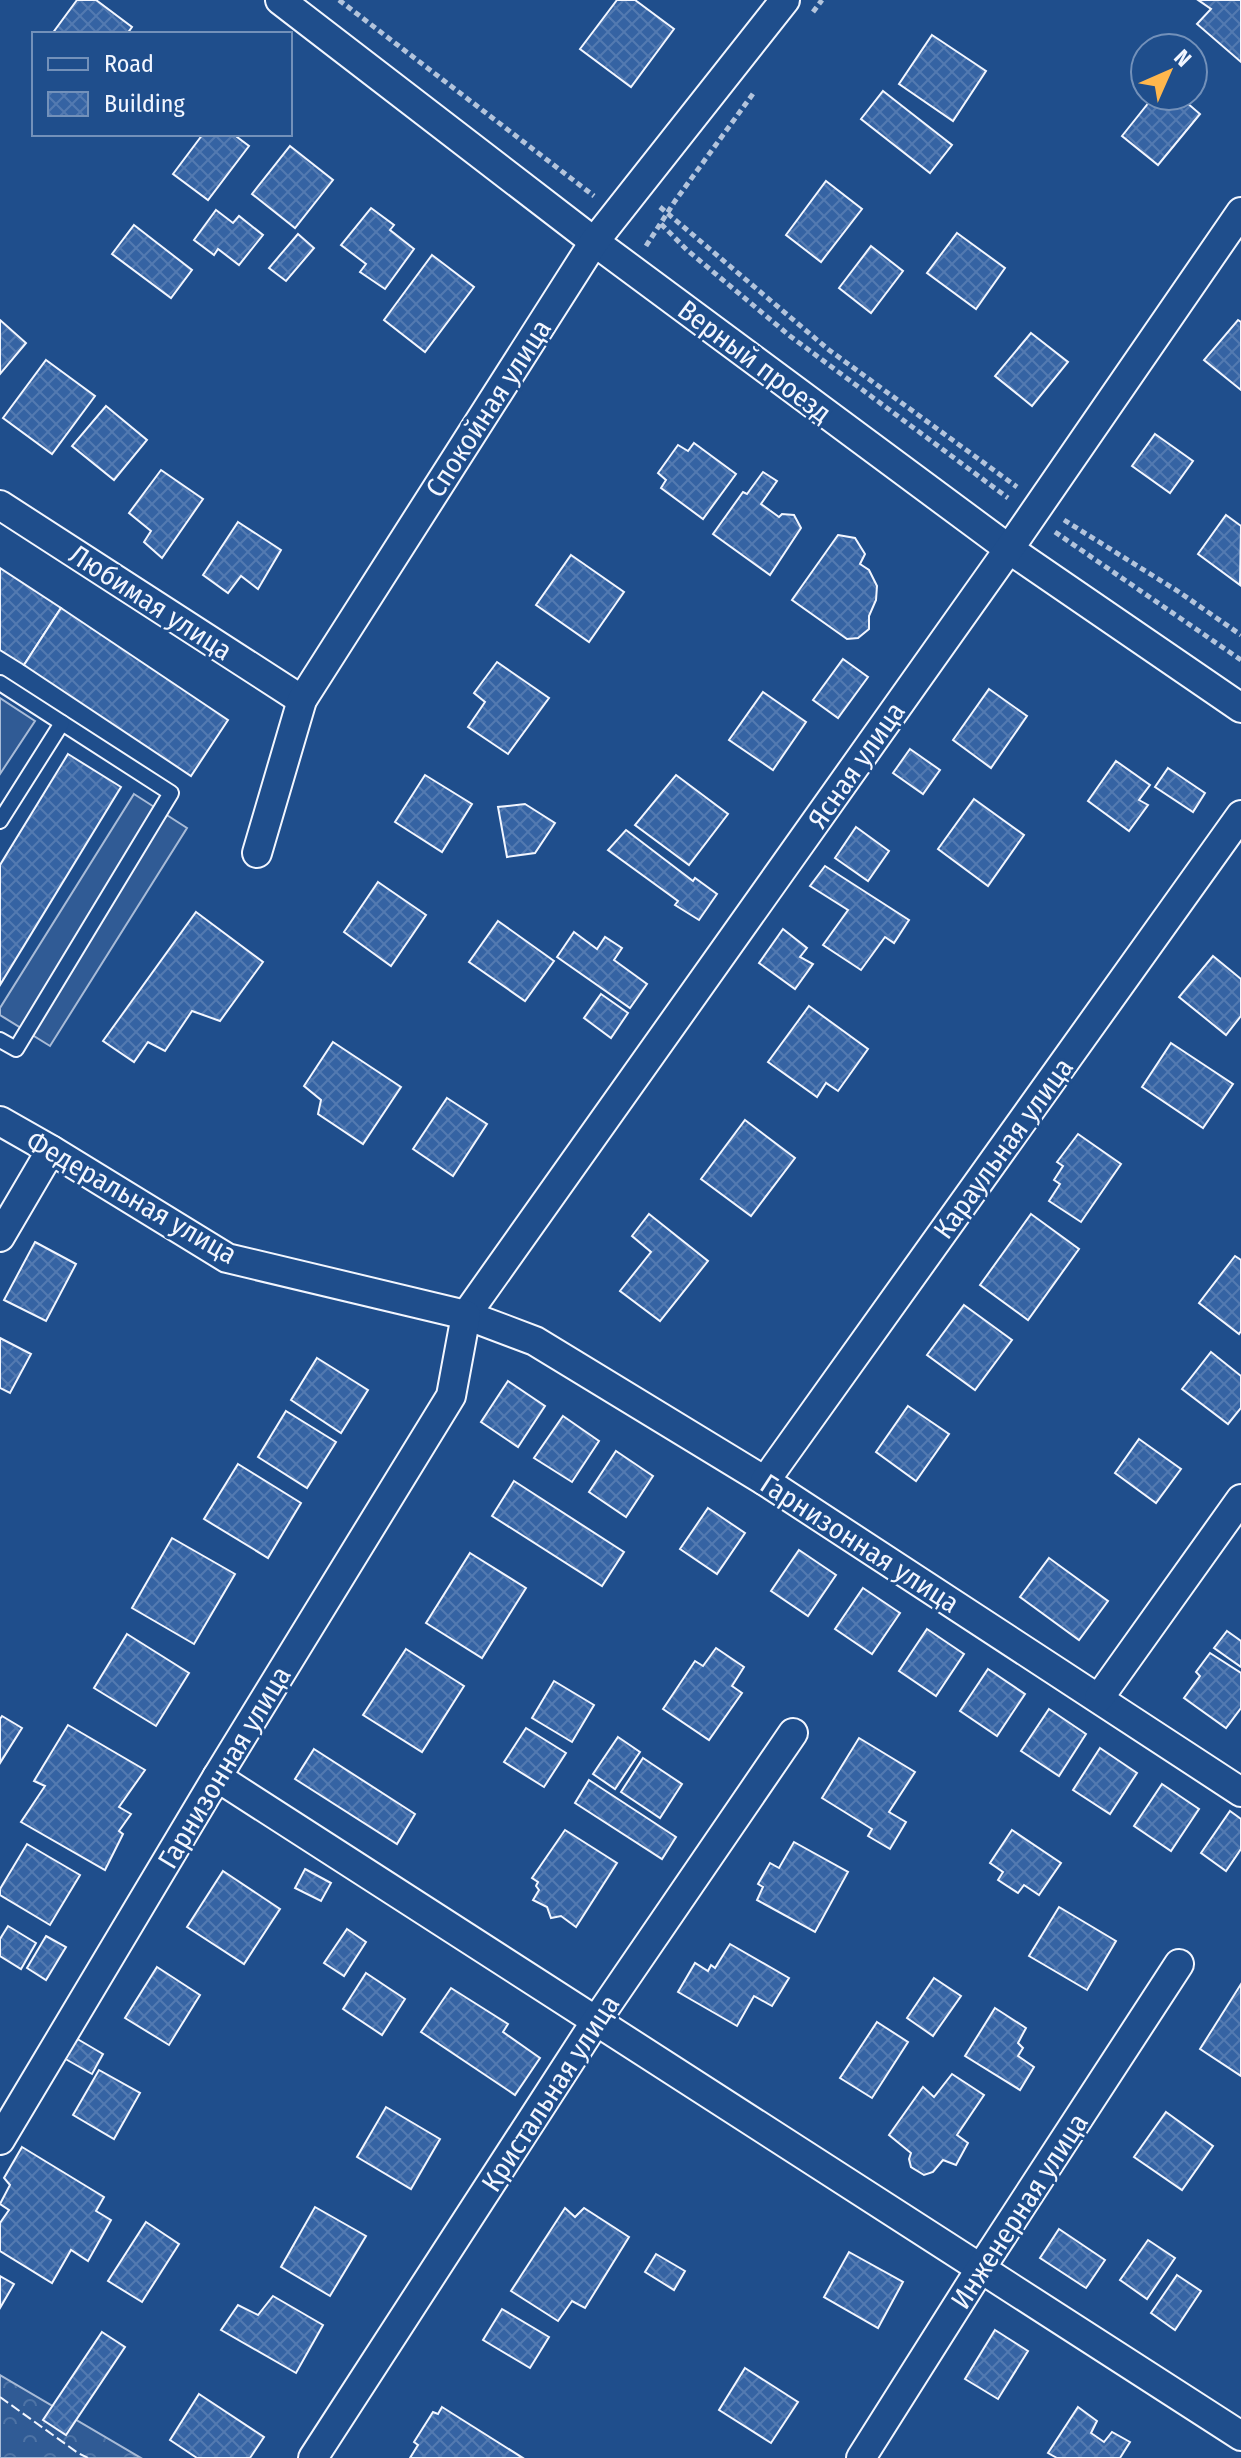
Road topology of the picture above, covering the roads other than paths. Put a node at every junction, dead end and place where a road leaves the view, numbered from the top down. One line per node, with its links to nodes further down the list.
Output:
1 (280, 0): 4 (street, Верный проезд)
2 (785, 0): 4 (street, Спокойная улица)
3 (1241, 212): 6 (street, Ясная улица)
4 (594, 242): 6 (street, Верный проезд); 8 (street, Спокойная улица)
5 (0, 505): 8 (street, Любимая улица)
6 (1009, 549): 9 (street, Верный проезд); 18 (street, Ясная улица)
7 (0, 683): 10 (lane)
8 (302, 700): 13 (street, Спокойная улица)
9 (1241, 708)
10 (62, 723): 12 (lane); 14 (lane)
11 (1241, 815): 19 (street, Караульная улица)
12 (0, 821)
13 (257, 853)
14 (0, 1040)
15 (0, 1121): 16 (street, Федеральная улица)
16 (51, 1150): 17 (street); 18 (street, Федеральная улица)
17 (0, 1237)
18 (466, 1315): 19 (street, Гарнизонная улица); 23 (street, Гарнизонная улица)
19 (765, 1481): 21 (street, Гарнизонная улица)
20 (1241, 1499): 21 (street)
21 (1099, 1698): 24 (street, Гарнизонная улица)
22 (793, 1733): 26 (street, Кристальная улица)
23 (217, 1777): 26 (street); 27 (street, Гарнизонная улица)
24 (1241, 1792)
25 (1179, 1964): 28 (street, Инженерная улица)
26 (596, 2021): 28 (street); 30 (street, Кристальная улица)
27 (0, 2140)
28 (981, 2268): 29 (street); 31 (street, Инженерная улица)
29 (1241, 2436)
30 (313, 2458)
31 (861, 2458)

